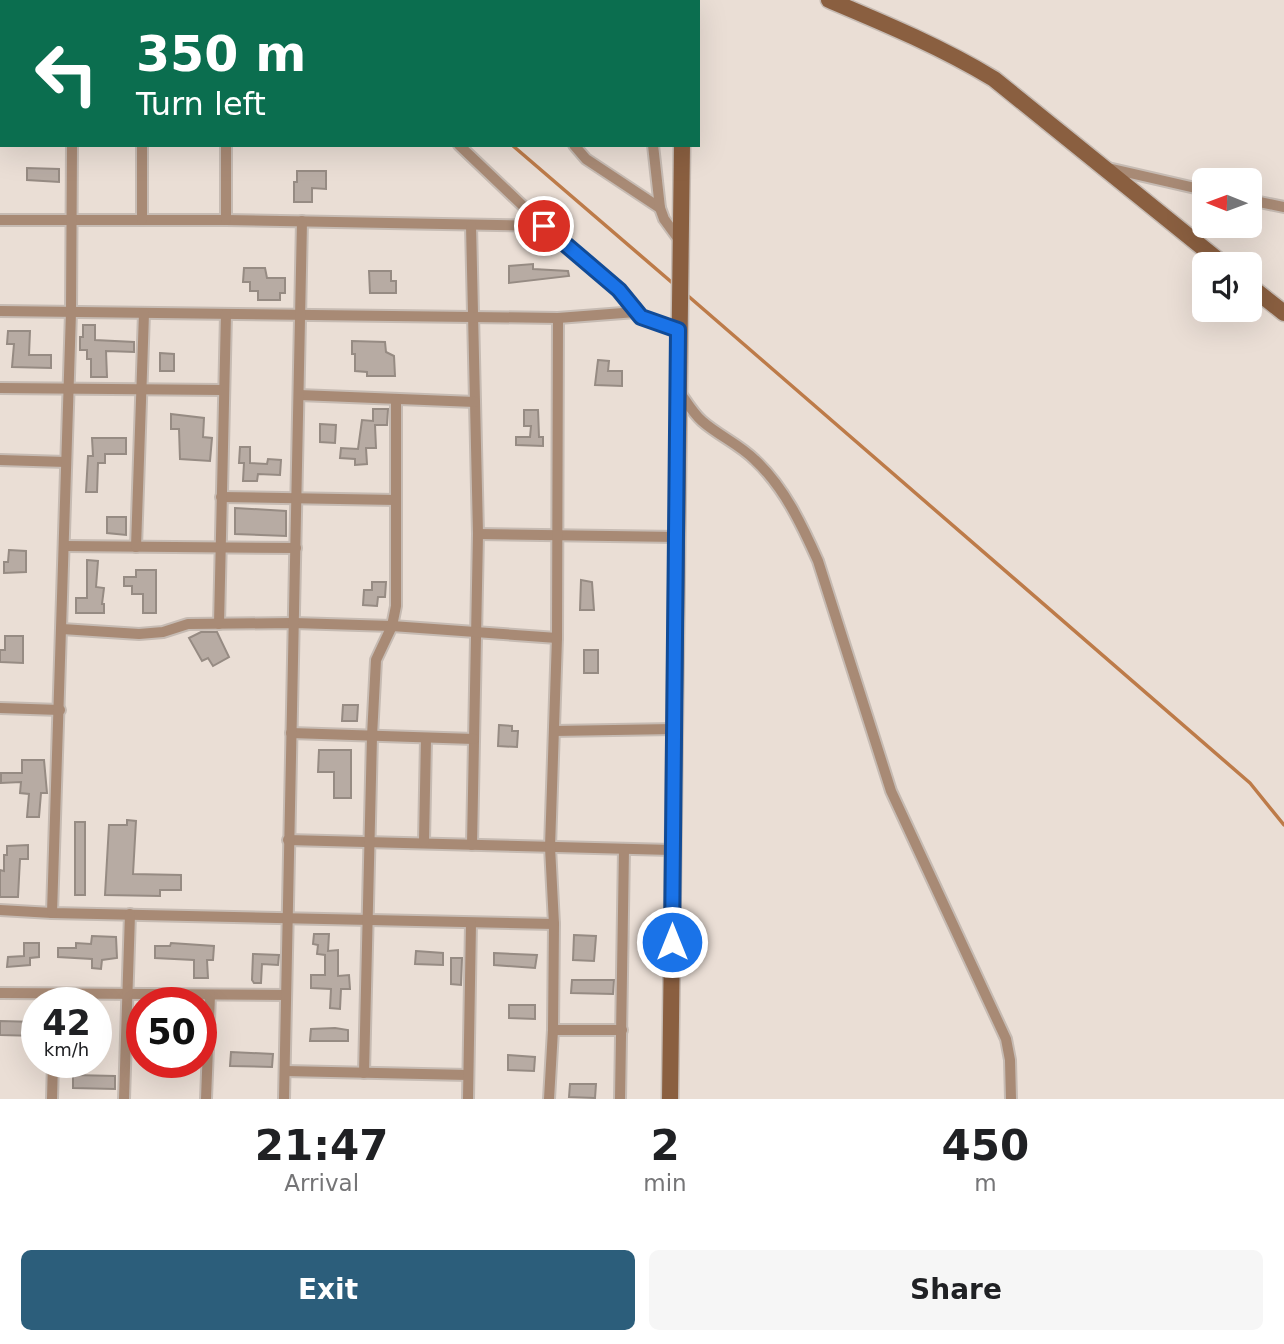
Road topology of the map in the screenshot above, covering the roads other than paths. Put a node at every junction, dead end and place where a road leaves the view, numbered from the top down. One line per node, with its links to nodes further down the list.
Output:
1 (829, 0): 9 (main road)
2 (72, 147): 15 (street)
3 (142, 147): 16 (street)
4 (226, 147): 17 (street)
5 (461, 147): 20 (street)
6 (577, 147): 13 (street)
7 (653, 147): 13 (street)
8 (682, 147): 21 (main road)
9 (1103, 167): 10 (street); 22 (main road)
10 (1192, 187)
11 (1262, 202): 12 (street)
12 (1284, 207)
13 (660, 208): 21 (street)
14 (0, 220): 15 (street)
15 (72, 220): 16 (street); 25 (street)
16 (142, 220): 17 (street)
17 (226, 220): 18 (street)
18 (302, 221): 19 (street); 30 (street)
19 (471, 225): 20 (street); 31 (street)
20 (544, 226): 26 (street)
21 (680, 241): 33 (main road)
22 (1208, 252)
23 (1262, 296): 28 (main road)
24 (0, 311): 25 (street)
25 (71, 312): 27 (street); 35 (street)
26 (636, 312): 32 (street); 33 (street)
27 (144, 313): 29 (street); 37 (street)
28 (1284, 313)
29 (226, 314): 30 (street); 38 (street)
30 (300, 315): 31 (street); 39 (street)
31 (474, 317): 32 (street); 41 (street)
32 (558, 318): 48 (street)
33 (678, 330): 36 (main road)
34 (0, 388): 35 (street)
35 (68, 388): 37 (street); 43 (street)
36 (678, 388): 49 (main road); 103 (street)
37 (140, 389): 38 (street); 51 (street)
38 (222, 390): 44 (street)
39 (299, 395): 40 (street); 45 (street)
40 (397, 400): 41 (street); 46 (street)
41 (475, 402): 47 (street)
42 (0, 460): 43 (street)
43 (66, 462): 50 (street)
44 (221, 497): 45 (street); 52 (street)
45 (297, 499): 46 (street); 53 (street)
46 (396, 500): 56 (street)
47 (478, 534): 48 (street); 58 (street)
48 (557, 534): 49 (street); 59 (street)
49 (677, 537): 62 (main road)
50 (64, 546): 51 (street); 57 (street)
51 (136, 547): 52 (street)
52 (220, 548): 53 (street); 55 (street)
53 (296, 548): 54 (street)
54 (294, 623): 55 (street); 56 (street); 64 (street)
55 (219, 624): 57 (street)
56 (392, 626): 58 (street); 65 (street)
57 (62, 629): 61 (street)
58 (475, 631): 59 (street); 67 (street)
59 (556, 638): 63 (street)
60 (0, 708): 61 (street)
61 (60, 710): 76 (street)
62 (674, 729): 63 (street); 74 (main road)
63 (554, 731): 72 (street)
64 (291, 733): 65 (street); 68 (street)
65 (372, 736): 66 (street); 69 (street)
66 (426, 738): 67 (street); 70 (street)
67 (474, 739): 71 (street)
68 (288, 840): 69 (street); 78 (street)
69 (370, 842): 70 (street); 79 (street)
70 (424, 842): 71 (street)
71 (472, 845): 72 (street)
72 (550, 847): 73 (street); 81 (street)
73 (624, 849): 74 (street); 89 (street)
74 (673, 850): 102 (main road)
75 (0, 910): 76 (street)
76 (52, 913): 77 (street)
77 (130, 914): 78 (street); 82 (street)
78 (286, 917): 79 (street); 86 (street)
79 (367, 920): 80 (street); 91 (street)
80 (471, 923): 81 (street); 92 (street)
81 (554, 924): 88 (street)
82 (127, 987)
83 (0, 993): 84 (street)
84 (21, 995)
85 (217, 995): 86 (street)
86 (285, 995): 90 (street)
87 (126, 1028): 96 (street)
88 (553, 1030): 89 (street); 100 (street)
89 (622, 1030): 101 (street)
90 (285, 1072): 91 (street); 98 (street)
91 (364, 1073): 92 (street)
92 (468, 1075): 99 (street)
93 (53, 1078): 95 (street)
94 (207, 1078): 97 (street)
95 (52, 1099)
96 (124, 1099)
97 (206, 1099)
98 (284, 1099)
99 (468, 1099)
100 (549, 1099)
101 (620, 1099)
102 (670, 1099)
103 (1011, 1099)

